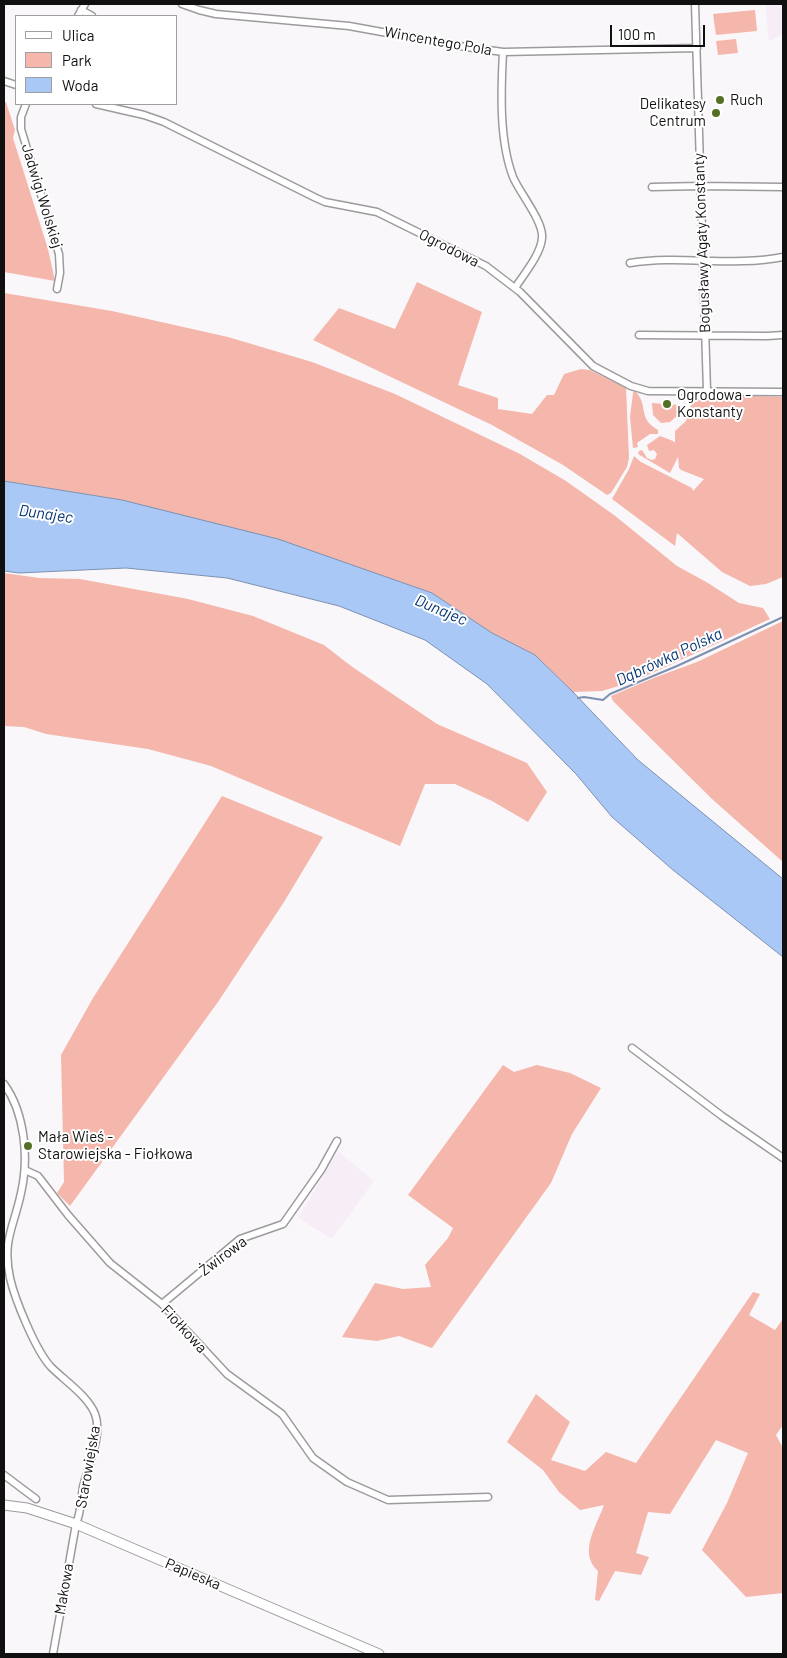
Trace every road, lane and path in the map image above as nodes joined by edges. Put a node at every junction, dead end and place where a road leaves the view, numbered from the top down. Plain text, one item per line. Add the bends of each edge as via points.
1 (85, 4) edge
2 (182, 4) edge
3 (695, 4) edge
4 (79, 13) edge
5 (697, 48) junction
6 (503, 52) junction
7 (26, 105) edge
8 (100, 105) edge
9 (700, 186) junction
10 (783, 186) edge
11 (652, 187) dead end
12 (783, 257) edge
13 (703, 260) junction
14 (630, 263) dead end
15 (515, 288) junction
16 (57, 289) dead end
17 (639, 335) dead end
18 (705, 335) junction
19 (783, 335) edge
20 (706, 391) junction
21 (783, 392) edge
22 (632, 1048) dead end
23 (4, 1084) edge
24 (336, 1141) dead end
25 (783, 1158) edge
26 (25, 1170) junction
27 (162, 1304) junction
28 (4, 1475) edge
29 (488, 1497) dead end
30 (36, 1499) dead end
31 (4, 1505) edge
32 (76, 1524) junction
33 (53, 1654) edge
34 (379, 1654) edge

1 - 4 street
2 - 6 street, Wincentego Pola via 216,14 350,26
3 - 5 street, Bogusławy Agaty Konstanty
5 - 6 street, Wincentego Pola
5 - 9 street, Bogusławy Agaty Konstanty
6 - 15 street via 501,83 506,148 513,177 541,227 542,238 535,258
7 - 16 street, Jadwigi Wolskiej via 21,129 60,254
8 - 15 street, Ogrodowa via 164,122 325,202 389,217 486,266
9 - 10 street
9 - 11 street
9 - 13 street, Bogusławy Agaty Konstanty
12 - 13 street
13 - 14 street
13 - 18 street, Bogusławy Agaty Konstanty
15 - 20 street, Ogrodowa via 593,366 610,376 648,391
17 - 18 street
18 - 19 street
18 - 20 street, Bogusławy Agaty Konstanty
20 - 21 street, Ogrodowa
22 - 25 street
23 - 26 street, Starowiejska via 20,1122
24 - 27 street, Żwirowa via 321,1170 283,1224 240,1239
26 - 27 street, Fiołkowa via 38,1176 110,1263
26 - 32 street, Starowiejska via 8,1238 7,1263 11,1280 43,1358 87,1402 98,1426
27 - 29 street, Fiołkowa via 227,1374 282,1414 313,1458 347,1482 388,1500
28 - 30 street
31 - 32 street, Papieska via 27,1508
32 - 33 street, Makowa
32 - 34 street, Papieska

